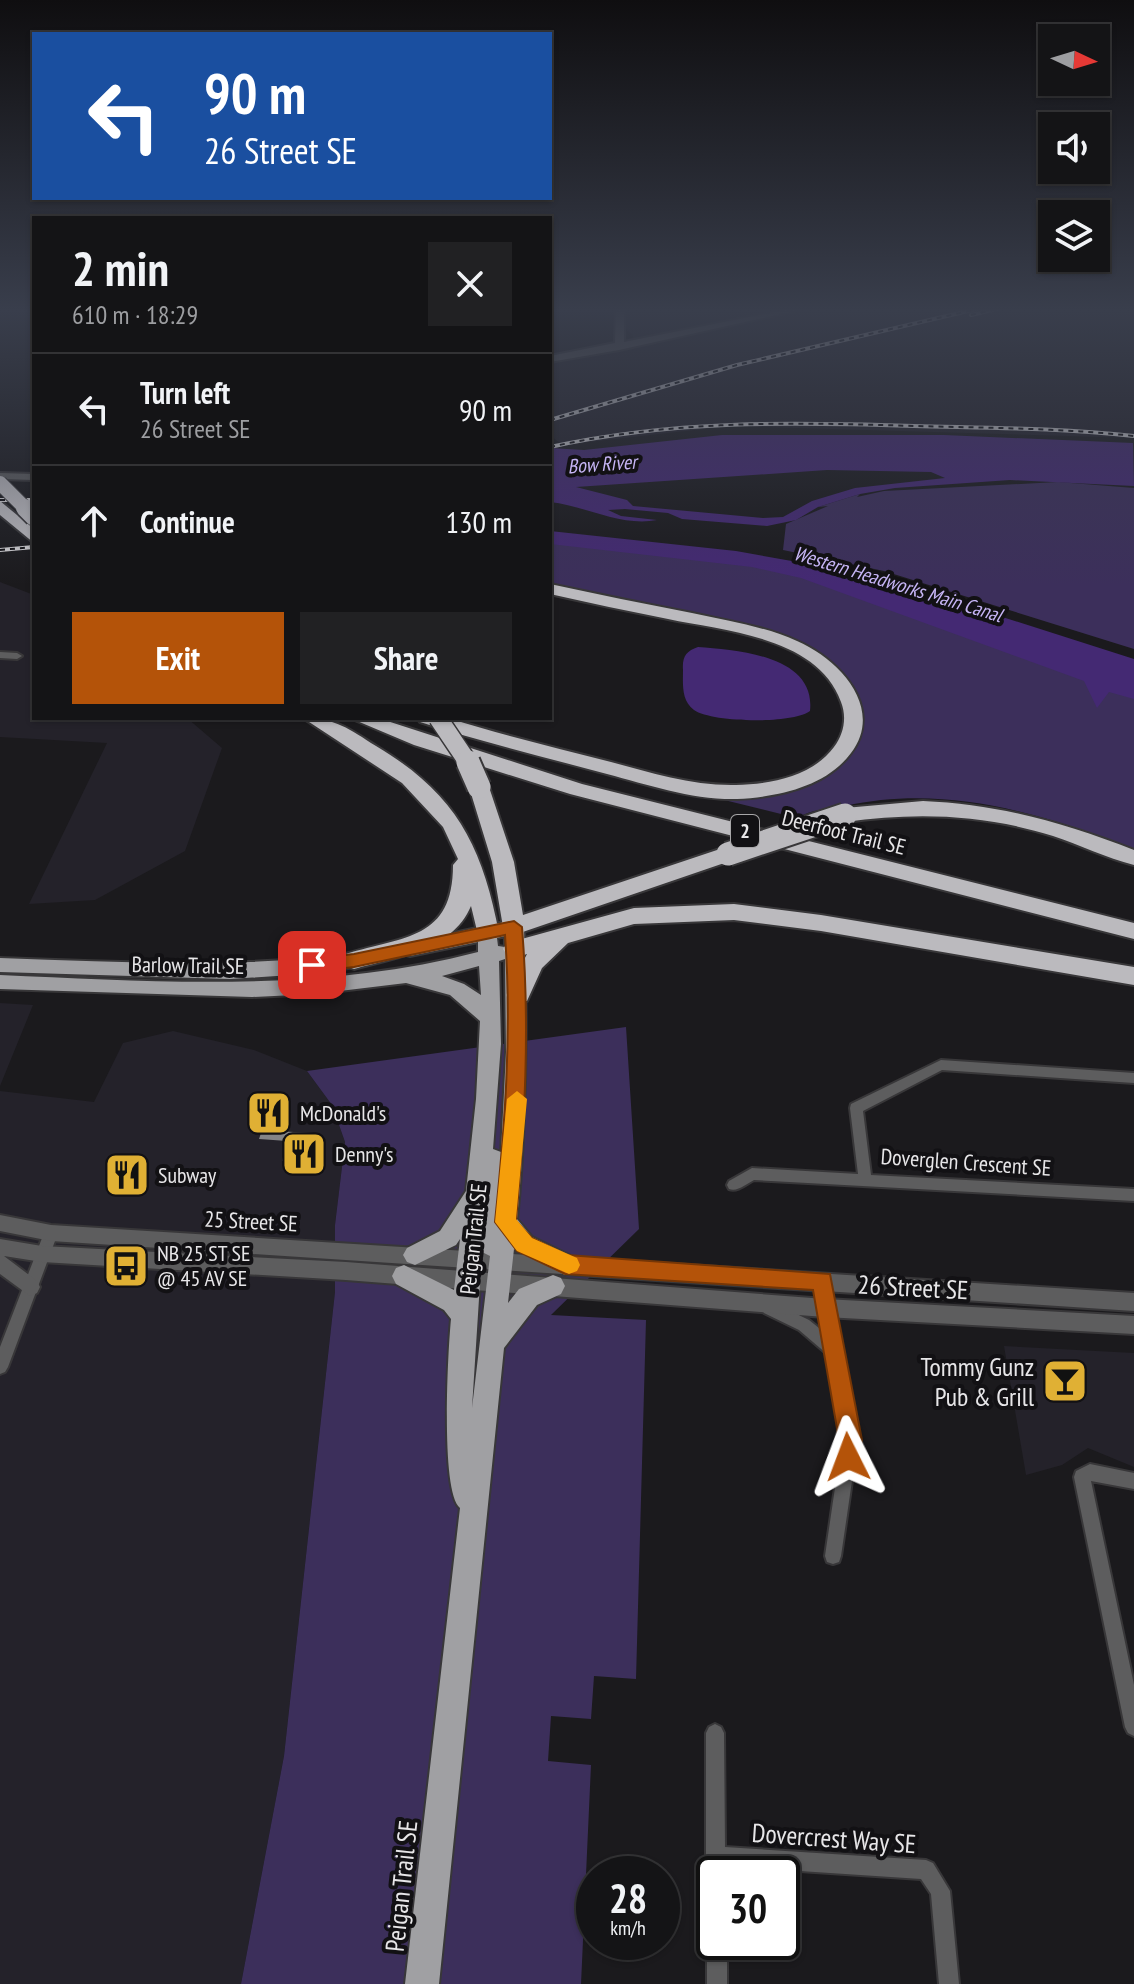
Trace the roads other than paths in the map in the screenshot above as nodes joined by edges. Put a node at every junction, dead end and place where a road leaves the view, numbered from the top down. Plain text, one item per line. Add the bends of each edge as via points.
1 (0, 476) edge
2 (32, 477) edge
3 (0, 483) edge
4 (32, 484) edge
5 (0, 506) edge
6 (32, 515) edge
7 (32, 536) edge
8 (552, 589) edge
9 (0, 655) edge
10 (17, 656) dead end
11 (316, 720) edge
12 (365, 720) edge
13 (406, 720) edge
14 (434, 720) edge
15 (439, 720) edge
16 (451, 825) junction
17 (1134, 858) edge
18 (1134, 914) edge
19 (1134, 931) edge
20 (487, 933) junction
21 (569, 933) junction
22 (514, 938) junction
23 (489, 956) junction
24 (354, 960) junction
25 (0, 965) edge
26 (1134, 976) edge
27 (390, 979) junction
28 (0, 982) edge
29 (518, 995) junction
30 (491, 1019) junction
31 (1134, 1078) edge
32 (488, 1107) junction
33 (865, 1178) junction
34 (479, 1181) junction
35 (734, 1185) dead end
36 (1134, 1195) edge
37 (505, 1222) junction
38 (0, 1223) edge
39 (51, 1233) junction
40 (0, 1247) edge
41 (42, 1254) junction
42 (0, 1263) edge
43 (410, 1266) junction
44 (486, 1269) junction
45 (559, 1275) junction
46 (822, 1281) junction
47 (30, 1287) junction
48 (1134, 1302) edge
49 (758, 1303) junction
50 (825, 1308) junction
51 (464, 1318) junction
52 (1134, 1325) edge
53 (492, 1344) junction
54 (833, 1349) junction
55 (0, 1367) edge
56 (1134, 1481) edge
57 (833, 1556) dead end
58 (470, 1557) junction
59 (1134, 1727) edge
60 (715, 1733) dead end
61 (716, 1856) edge
62 (800, 1867) edge
63 (717, 1960) edge
64 (422, 1984) edge
65 (717, 1984) edge
66 (949, 1984) edge

1 - 2 street
3 - 4 street
3 - 6 highway, bridge
5 - 7 highway
8 - 14 highway via 756,633 802,650 841,680 852,702 853,727 845,748 812,775 786,784 718,792
9 - 10 street
11 - 16 highway via 419,784
12 - 19 highway, Deerfoot Trail SE / 2 via 577,789
13 - 18 highway, Deerfoot Trail SE / 2 via 654,793
15 - 22 highway, bridge via 463,752 479,787 503,862
16 - 20 highway via 470,855
16 - 24 highway via 466,882 457,914 429,939
17 - 22 highway, bridge via 1048,825 995,812 917,806 845,815 728,854
20 - 22 main road, Barlow Trail SE
20 - 23 main road, Peigan Trail SE
20 - 24 main road, Barlow Trail SE
21 - 22 highway
21 - 26 highway via 648,915 734,912
21 - 29 highway via 540,952
22 - 23 main road, Barlow Trail SE
22 - 29 main road, Peigan Trail SE
23 - 27 main road, Barlow Trail SE
23 - 30 main road, Peigan Trail SE
24 - 25 main road, Barlow Trail SE via 213,970
27 - 28 main road, Barlow Trail SE via 247,990
27 - 30 main road via 458,987
29 - 37 main road, Peigan Trail SE via 518,1095
30 - 32 main road, Peigan Trail SE
31 - 33 street, Doverglen Crescent SE via 941,1065 856,1108
32 - 34 main road, Peigan Trail SE
32 - 44 main road via 494,1125
33 - 35 street via 752,1174
33 - 36 street, Doverglen Crescent SE
34 - 43 main road via 458,1228
34 - 44 main road, Peigan Trail SE
37 - 44 main road, Peigan Trail SE
37 - 45 main road
38 - 39 street, 25 Street SE
39 - 41 street
39 - 43 street, 25 Street SE
40 - 41 street, 25 Street SE
41 - 43 street, 25 Street SE
41 - 47 street
42 - 47 street
43 - 44 street, 25 Street SE
43 - 51 main road
44 - 45 street, 26 Street SE
44 - 51 main road, Peigan Trail SE
44 - 53 main road, Peigan Trail SE
45 - 46 street, 26 Street SE
45 - 49 street, 26 Street SE
45 - 53 main road via 528,1297
46 - 48 street, 26 Street SE
46 - 50 street
47 - 55 street
49 - 50 street, 26 Street SE
49 - 54 street via 804,1325
50 - 52 street, 26 Street SE
50 - 54 street
51 - 58 main road, Peigan Trail SE via 459,1428
53 - 58 main road, Peigan Trail SE
54 - 57 street via 850,1440
56 - 59 street via 1090,1472 1082,1477
58 - 64 main road, Peigan Trail SE
60 - 61 street
62 - 66 street, Dovercrest Way SE via 926,1870 940,1891
63 - 65 street

